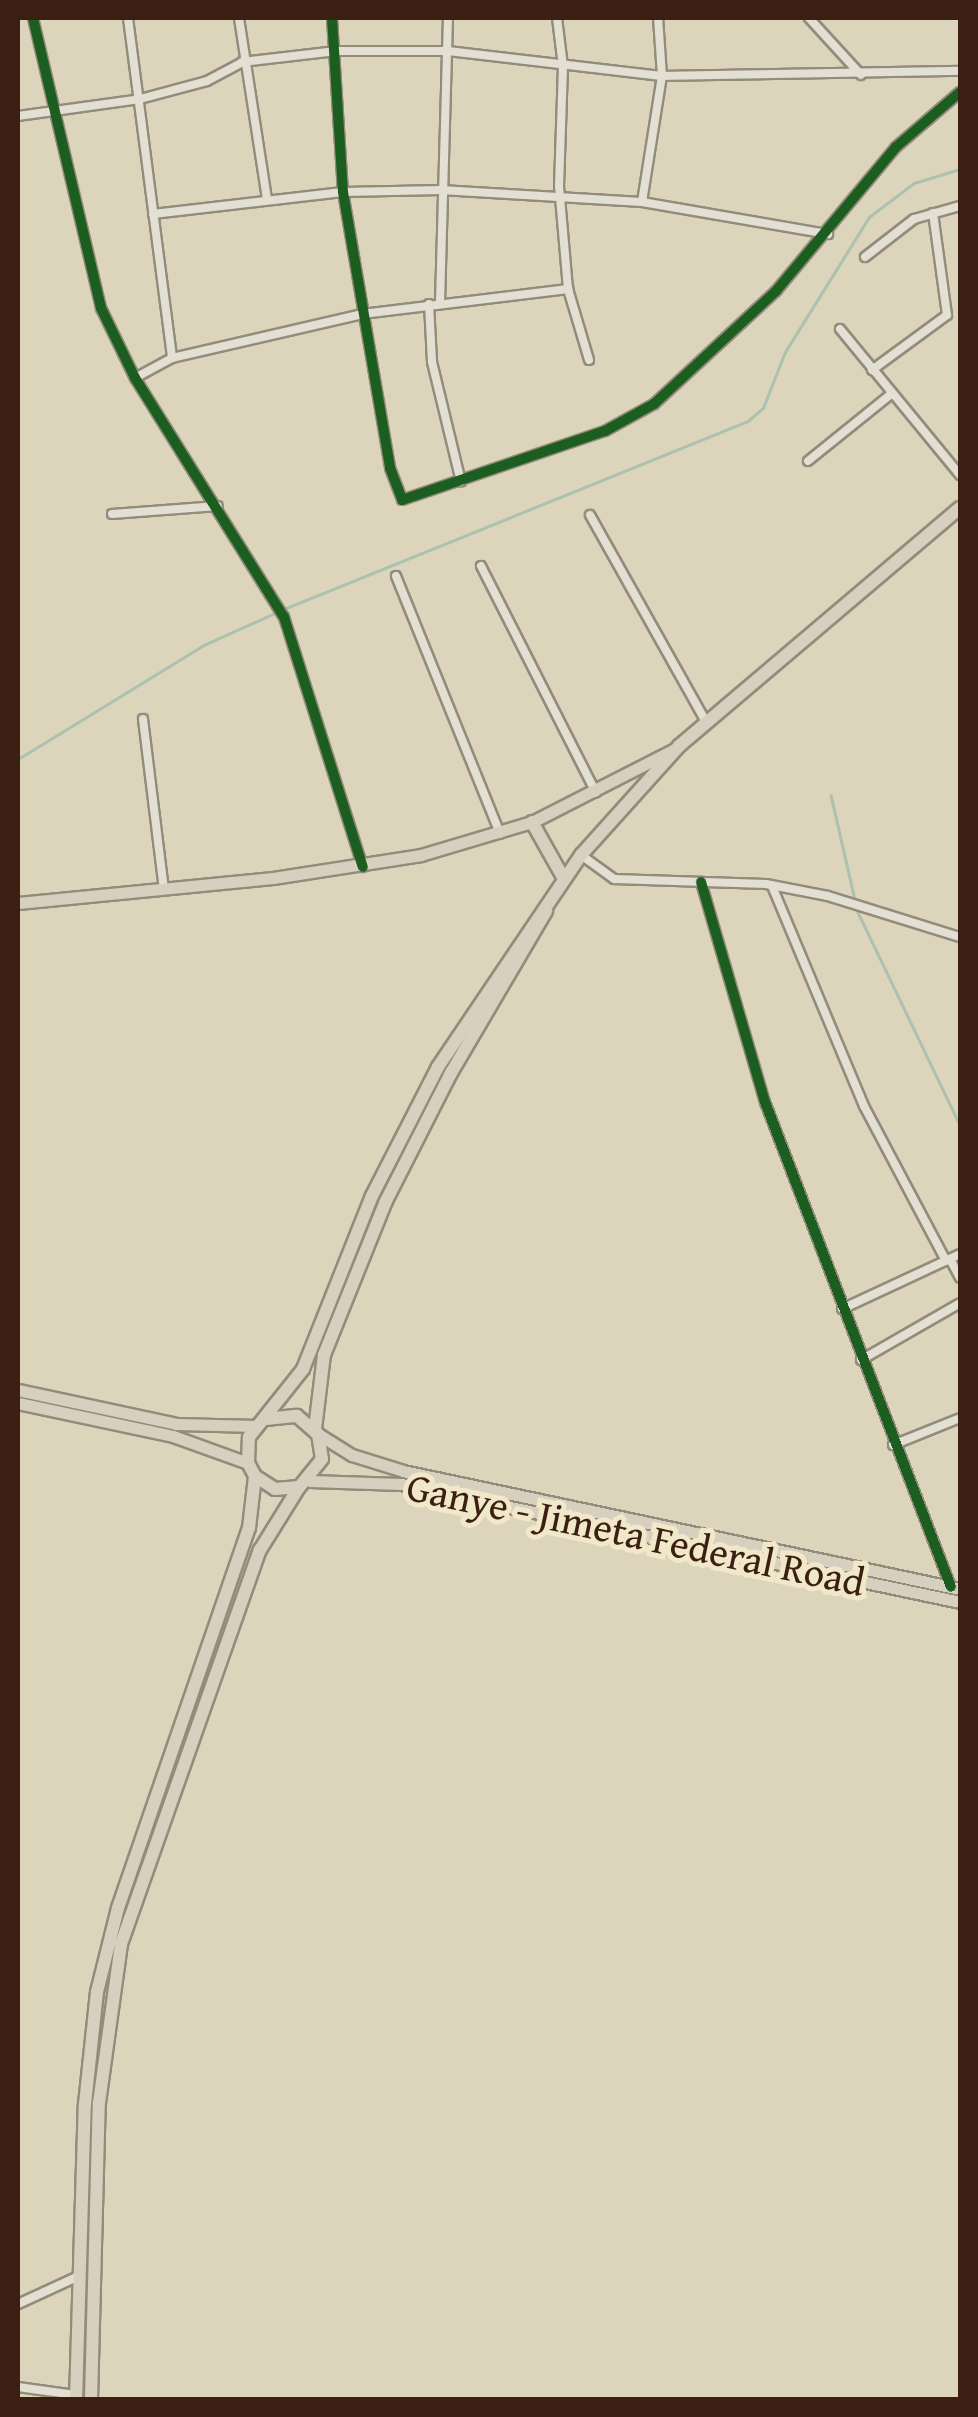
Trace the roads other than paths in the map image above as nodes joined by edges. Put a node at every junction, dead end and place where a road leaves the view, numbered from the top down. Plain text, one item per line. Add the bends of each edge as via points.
1 (33, 18) edge
2 (128, 18) edge
3 (238, 18) edge
4 (332, 18) edge
5 (448, 18) edge
6 (558, 18) edge
7 (658, 18) edge
8 (809, 18) edge
9 (336, 51) junction
10 (448, 51) junction
11 (242, 62) junction
12 (563, 66) junction
13 (960, 71) edge
14 (861, 74) junction
15 (662, 76) junction
16 (960, 92) edge
17 (140, 99) junction
18 (53, 110) junction
19 (18, 116) edge
20 (441, 190) junction
21 (344, 192) junction
22 (267, 198) junction
23 (561, 202) junction
24 (642, 202) junction
25 (960, 206) edge
26 (933, 213) junction
27 (153, 214) junction
28 (828, 234) junction
29 (865, 257) dead end
30 (568, 289) junction
31 (434, 304) junction
32 (362, 314) junction
33 (840, 329) dead end
34 (172, 358) junction
35 (589, 360) dead end
36 (872, 370) junction
37 (135, 378) junction
38 (891, 394) junction
39 (808, 461) dead end
40 (960, 475) edge
41 (461, 482) junction
42 (218, 506) junction
43 (960, 508) edge
44 (112, 514) dead end
45 (590, 515) dead end
46 (481, 566) dead end
47 (396, 576) dead end
48 (143, 719) dead end
49 (706, 722) junction
50 (679, 746) junction
51 (596, 793) junction
52 (532, 822) junction
53 (500, 834) junction
54 (581, 856) junction
55 (364, 866) junction
56 (564, 879) junction
57 (701, 882) junction
58 (772, 886) junction
59 (164, 888) junction
60 (553, 893) junction
61 (18, 902) edge
62 (960, 937) edge
63 (960, 1254) edge
64 (948, 1260) junction
65 (960, 1278) edge
66 (960, 1303) edge
67 (842, 1309) junction
68 (862, 1360) junction
69 (18, 1390) edge
70 (18, 1403) edge
71 (960, 1418) edge
72 (261, 1422) junction
73 (316, 1431) junction
74 (893, 1446) junction
75 (248, 1463) junction
76 (254, 1476) junction
77 (305, 1484) junction
78 (956, 1588) edge
79 (960, 1602) edge
80 (79, 2276) junction
81 (18, 2304) edge
82 (18, 2387) edge
83 (76, 2398) edge
84 (91, 2400) edge

1 - 18 street
2 - 17 street
3 - 11 street
4 - 9 street
5 - 10 street
6 - 12 street
7 - 15 street
8 - 14 street
9 - 10 street
9 - 11 street
9 - 21 street
10 - 12 street
10 - 20 street
11 - 17 street via 208,81
11 - 22 street
12 - 15 street
12 - 23 street
13 - 14 street
14 - 15 street
15 - 24 street
16 - 28 street via 896,147
17 - 18 street
17 - 27 street
18 - 19 street
18 - 37 street via 86,260
20 - 21 street
20 - 23 street
20 - 31 street
21 - 22 street
21 - 32 street
22 - 27 street
23 - 24 street
23 - 30 street
24 - 28 street
25 - 26 street
26 - 29 street via 914,219
26 - 36 street via 947,315
27 - 34 street
28 - 41 street via 699,368 654,404 605,431
30 - 31 street
30 - 35 street
31 - 32 street
31 - 41 street via 432,362
32 - 34 street
32 - 41 street via 395,493 402,500
33 - 36 street
34 - 37 street
36 - 38 street
37 - 42 street
38 - 39 street
38 - 40 street
42 - 44 street
42 - 55 street via 284,617
43 - 49 highway
45 - 49 street
46 - 51 street
47 - 53 street
48 - 59 street
49 - 50 highway
50 - 51 main road
50 - 54 highway
51 - 52 main road
52 - 53 main road
52 - 56 highway
53 - 55 main road
54 - 56 highway
54 - 57 street via 614,879
55 - 59 main road
56 - 60 highway
57 - 58 street
57 - 67 street via 765,1102
58 - 62 street
58 - 64 street via 864,1106
59 - 61 main road
60 - 72 highway via 430,1082 372,1196 303,1369
60 - 73 highway via 539,931 451,1073 386,1200 324,1355
63 - 64 street
64 - 65 street
64 - 67 street
66 - 68 street
67 - 68 street
68 - 74 street
69 - 72 main road via 176,1424
70 - 75 main road via 173,1436
71 - 74 street
72 - 73 highway via 297,1416
72 - 75 highway
73 - 77 highway via 322,1459
73 - 78 main road, Ganye - Jimeta Federal Road via 352,1455 403,1472
74 - 78 street
75 - 76 highway
76 - 77 highway via 275,1489
76 - 80 highway via 249,1528 101,1975 84,2104
77 - 79 main road, Ganye - Jimeta Federal Road via 401,1484
77 - 84 highway via 260,1550 121,1944 99,2103
80 - 81 street
80 - 83 highway
82 - 83 street

